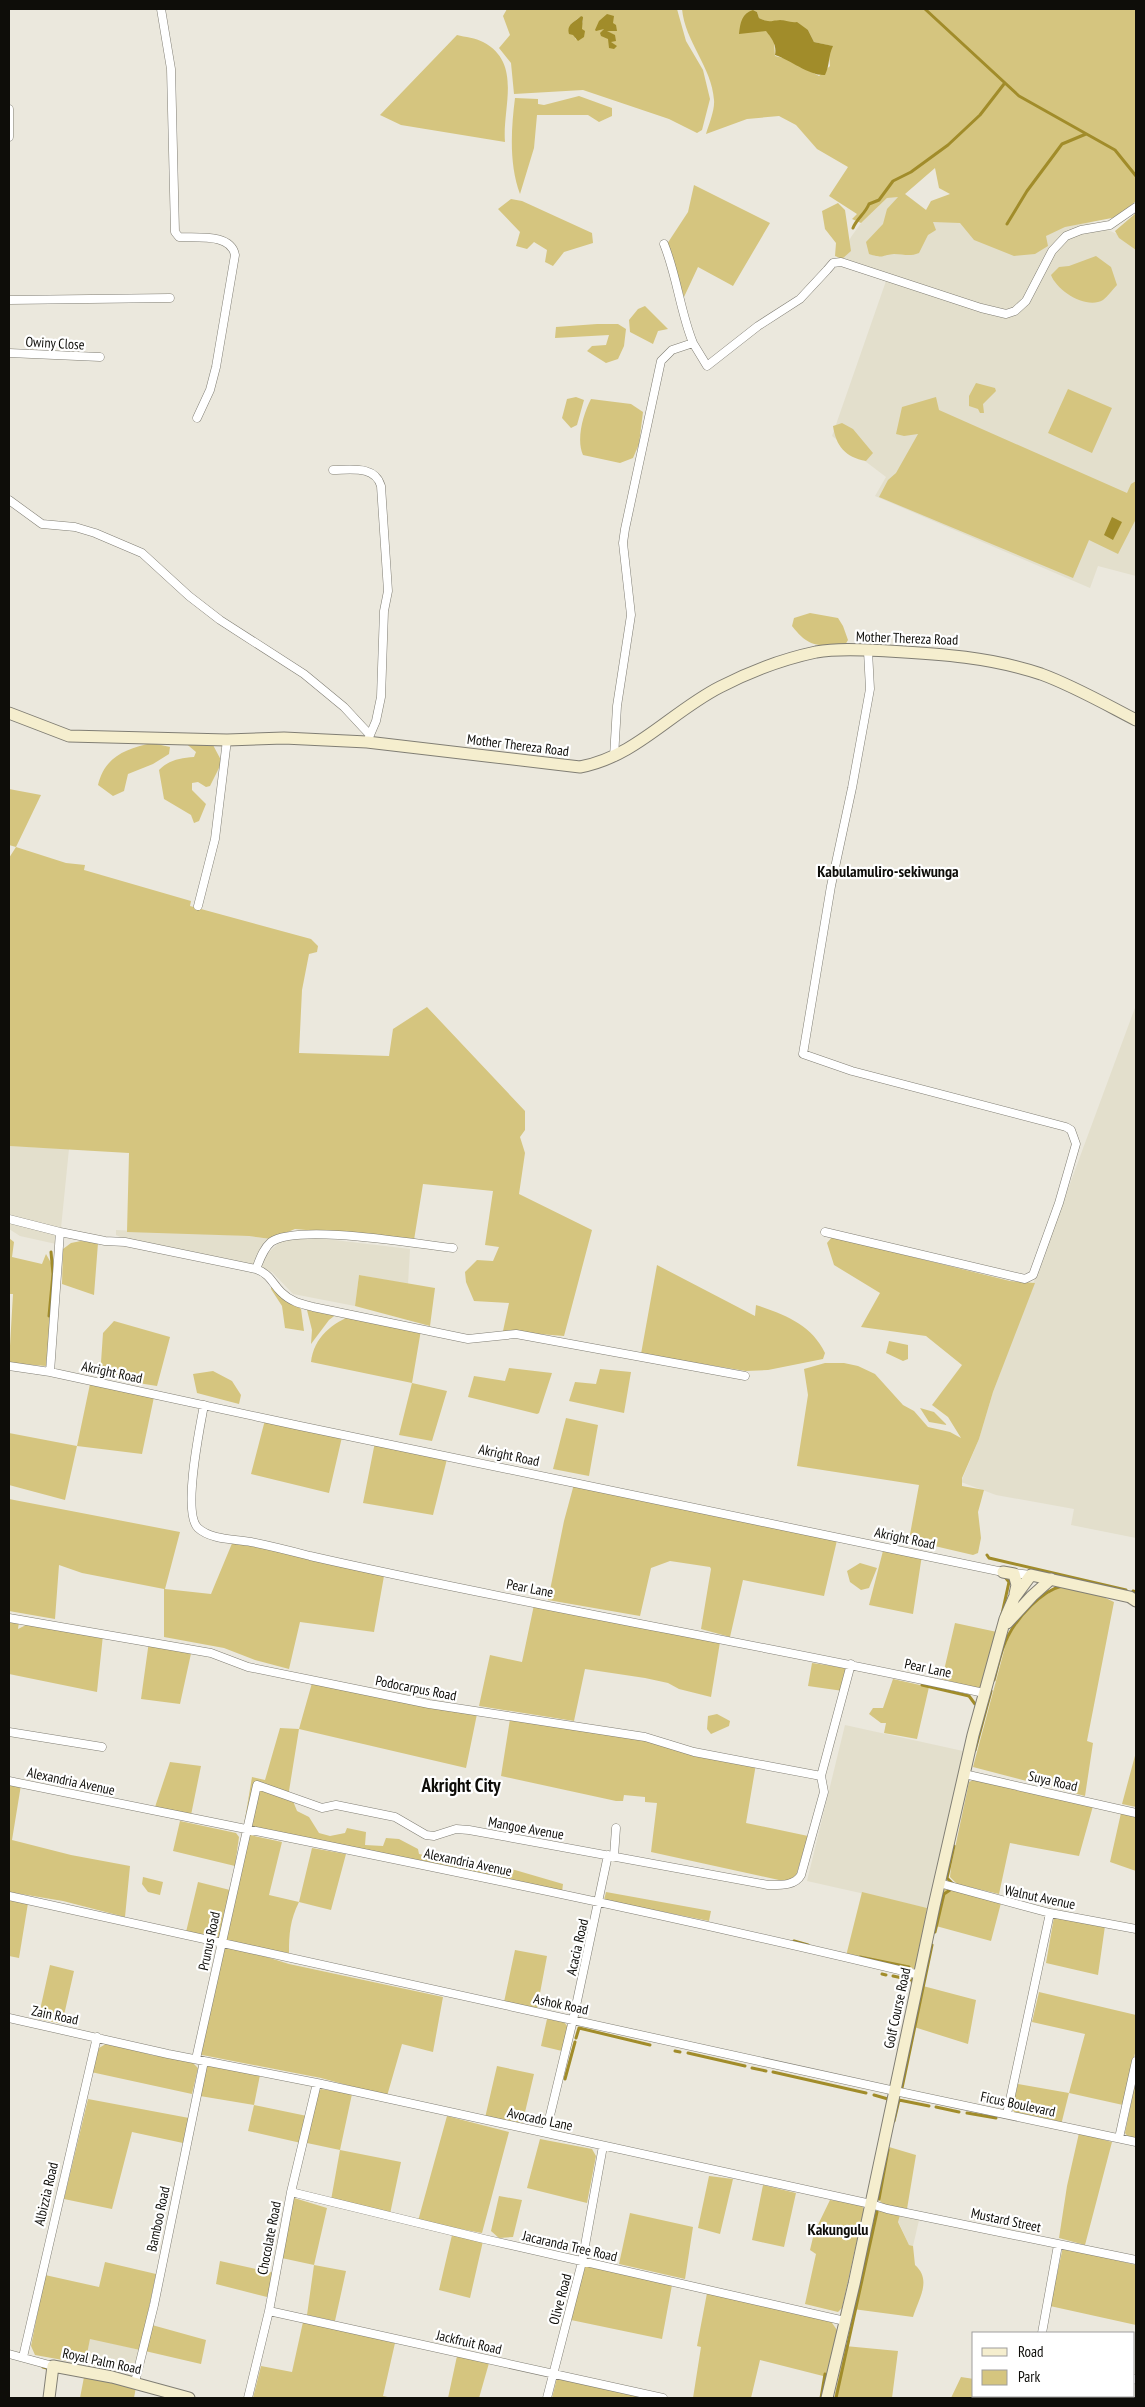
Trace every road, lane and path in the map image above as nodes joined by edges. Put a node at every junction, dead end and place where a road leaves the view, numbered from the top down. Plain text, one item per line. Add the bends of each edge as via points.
1 (161, 9) edge
2 (9, 109) edge
3 (9, 137) edge
4 (1136, 207) edge
5 (664, 244) dead end
6 (170, 298) dead end
7 (9, 300) edge
8 (693, 343) junction
9 (9, 353) edge
10 (100, 358) dead end
11 (197, 418) dead end
12 (333, 470) dead end
13 (9, 500) edge
14 (868, 651) junction
15 (9, 713) edge
16 (1136, 720) edge
17 (369, 738) junction
18 (227, 740) junction
19 (614, 757) junction
20 (198, 906) dead end
21 (9, 1220) edge
22 (60, 1232) junction
23 (825, 1232) dead end
24 (453, 1248) dead end
25 (256, 1268) junction
26 (9, 1366) edge
27 (50, 1372) junction
28 (746, 1376) dead end
29 (204, 1404) junction
30 (1003, 1572) junction
31 (1031, 1575) junction
32 (1051, 1579) junction
33 (1014, 1598) junction
34 (1136, 1600) edge
35 (9, 1618) edge
36 (1004, 1626) junction
37 (851, 1664) junction
38 (984, 1693) junction
39 (9, 1732) edge
40 (102, 1747) dead end
41 (964, 1774) junction
42 (821, 1776) junction
43 (9, 1781) edge
44 (257, 1784) joint
45 (1136, 1813) edge
46 (616, 1828) dead end
47 (246, 1829) junction
48 (611, 1855) junction
49 (940, 1884) junction
50 (9, 1896) edge
51 (600, 1902) junction
52 (1050, 1913) junction
53 (1136, 1929) edge
54 (221, 1944) junction
55 (920, 1975) junction
56 (9, 2018) edge
57 (574, 2020) junction
58 (97, 2037) junction
59 (200, 2060) junction
60 (1136, 2061) edge
61 (317, 2083) junction
62 (895, 2092) junction
63 (1007, 2114) junction
64 (546, 2132) junction
65 (1119, 2138) junction
66 (1136, 2142) edge
67 (603, 2146) junction
68 (291, 2192) junction
69 (871, 2204) junction
70 (1058, 2245) junction
71 (1136, 2260) edge
72 (582, 2262) junction
73 (269, 2311) junction
74 (845, 2321) junction
75 (1042, 2332) edge
76 (9, 2354) edge
77 (23, 2357) junction
78 (53, 2366) junction
79 (553, 2374) junction
80 (135, 2382) junction
81 (48, 2398) edge
82 (189, 2398) edge
83 (248, 2398) edge
84 (548, 2398) edge
85 (663, 2398) edge
86 (827, 2398) edge

1 - 11 street via 171,69 175,232 179,237 224,240 234,248 235,255 216,366 210,390
2 - 3 street
4 - 8 street via 1110,225 1066,236 1052,251 1026,301 1006,314 841,262 827,270 800,299 758,326 707,366
5 - 8 street
6 - 7 street
8 - 19 street via 672,350 661,361 625,529 623,543 630,616 617,706
9 - 10 street, Owiny Close
12 - 17 street via 370,472 379,480 380,486 388,591 384,611 380,708
13 - 17 street via 42,524 95,532 142,553 204,608 304,674 344,706
14 - 16 street, Mother Thereza Road via 963,656 1011,665 1043,675
14 - 19 street, Mother Thereza Road via 817,652 747,675 694,701 643,740
14 - 23 street via 870,689 831,886 803,1054 852,1071 1066,1127 1071,1130 1076,1144 1033,1275 1025,1279
15 - 18 street, Mother Thereza Road via 69,736
17 - 18 street, Mother Thereza Road
17 - 19 street, Mother Thereza Road via 565,767
18 - 20 street via 214,839
21 - 22 street
22 - 25 street
22 - 27 street
24 - 25 street via 297,1234 272,1242 262,1253
25 - 28 street via 267,1274 282,1293 298,1304 468,1339 516,1334
26 - 27 street, Akright Road
27 - 29 street, Akright Road
29 - 30 street, Akright Road
29 - 37 street, Pear Lane via 193,1472 191,1516 198,1528 211,1535 369,1570
30 - 31 street, Akright Road
30 - 33 street via 1014,1574 1017,1585
31 - 32 street
31 - 33 street, Golf Course Road
32 - 34 street
32 - 36 street, Golf Course Road
33 - 36 street, Golf Course Road
35 - 42 street, Podocarpus Road via 211,1653 248,1667 429,1704 645,1737 694,1752
36 - 38 street, Golf Course Road
37 - 38 street, Pear Lane
37 - 42 street
38 - 41 street, Golf Course Road
39 - 40 street
41 - 45 street, Suya Road
41 - 49 street, Golf Course Road
42 - 48 street, Mangoe Avenue via 824,1792 799,1879 789,1883 768,1885
43 - 47 street, Alexandria Avenue
44 - 47 street, Prunus Road
44 - 48 street, Mangoe Avenue via 322,1808 334,1804 395,1817 426,1835 460,1829
46 - 48 street, Acacia Road
47 - 51 street, Alexandria Avenue
47 - 54 street, Prunus Road
48 - 51 street, Acacia Road
49 - 52 street, Walnut Avenue
49 - 55 street, Golf Course Road
50 - 54 street, Ashok Road
51 - 55 street, Alexandria Avenue
51 - 57 street, Acacia Road
52 - 53 street, Walnut Avenue
52 - 63 street
54 - 57 street, Ashok Road
54 - 59 street, Prunus Road
55 - 62 street, Golf Course Road
56 - 58 street, Zain Road
57 - 62 street, Ashok Road
57 - 64 street, Acacia Road
58 - 59 street, Zain Road
58 - 77 street, Albizzia Road
59 - 61 street, Avocado Lane
59 - 80 street, Bamboo Road via 154,2305
60 - 65 street
61 - 64 street, Avocado Lane
61 - 68 street, Chocolate Road
62 - 63 street, Ficus Boulevard
62 - 69 street, Golf Course Road
63 - 65 street, Ficus Boulevard
64 - 67 street, Avocado Lane
65 - 66 street, Ficus Boulevard
67 - 69 street, Avocado Lane
67 - 72 street, Olive Road
68 - 72 street, Jacaranda Tree Road
68 - 73 street, Chocolate Road
69 - 70 street, Mustard Street
69 - 74 street, Golf Course Road
70 - 71 street, Mustard Street
70 - 75 street
72 - 74 street, Jacaranda Tree Road
72 - 79 street, Olive Road
73 - 79 street, Jackfruit Road
73 - 83 street, Chocolate Road
74 - 86 street, Golf Course Road
76 - 77 street, Royal Palm Road
77 - 78 street, Royal Palm Road
78 - 80 street, Royal Palm Road
78 - 81 street
79 - 84 street, Olive Road
79 - 85 street, Jackfruit Road
80 - 82 street, Royal Palm Road

